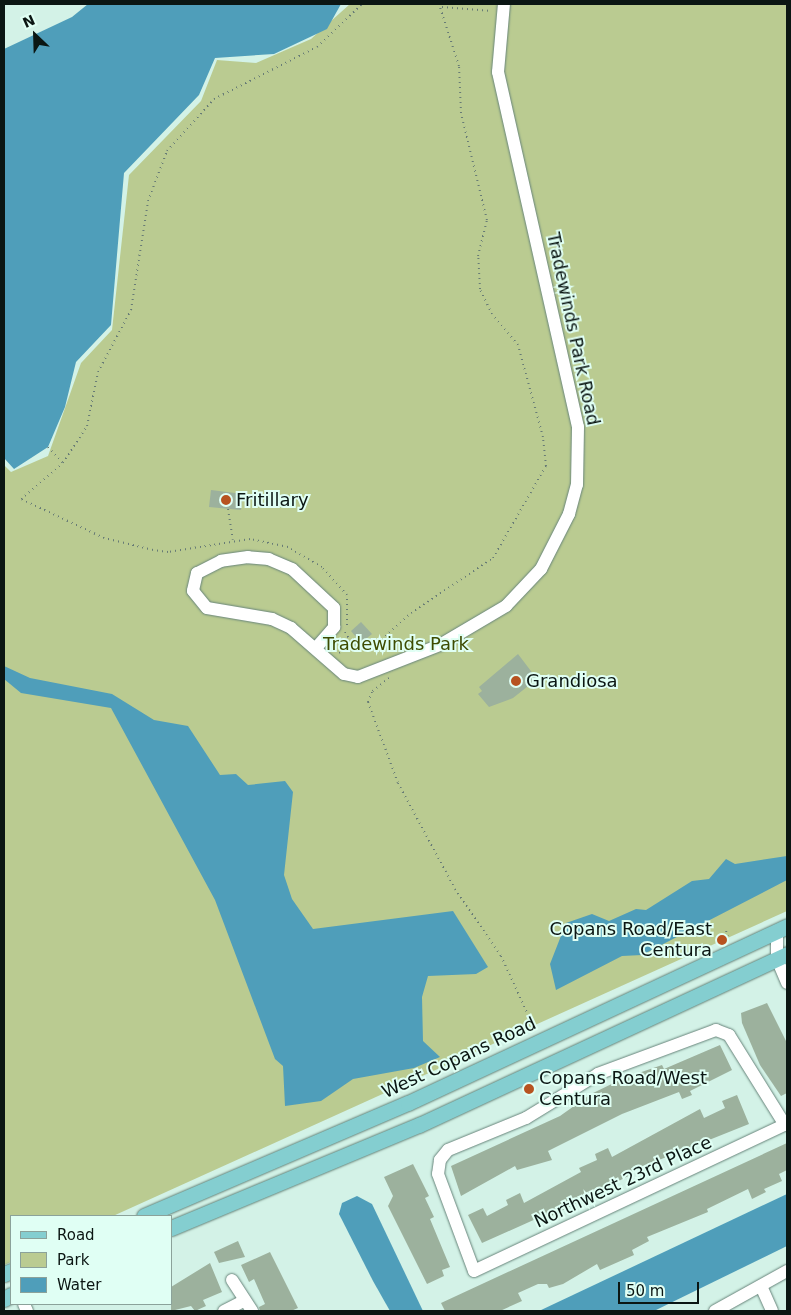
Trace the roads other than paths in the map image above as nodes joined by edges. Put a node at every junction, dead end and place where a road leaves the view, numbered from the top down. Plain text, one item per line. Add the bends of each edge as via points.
1 (503, 8) edge
2 (316, 648) junction
3 (782, 928) edge
4 (787, 944) edge
5 (782, 956) edge
6 (787, 983) edge
7 (496, 1062) junction
8 (506, 1085) junction
9 (786, 1124) edge
10 (146, 1215) edge
11 (172, 1228) edge
12 (787, 1271) edge
13 (232, 1280) dead end
14 (761, 1286) junction
15 (248, 1306) edge
16 (224, 1311) edge
17 (715, 1311) edge
18 (772, 1311) edge

1 - 2 street, Tradewinds Park Road via 497,45 499,80 578,428 577,485 569,514 558,542 523,591 476,626 372,674 344,674
2 - 2 street, Tradewinds Park Road via 334,626 334,608 292,569 269,559 248,557 221,560 197,573 193,591 207,608 272,619
3 - 4 street
3 - 5 street
3 - 7 main road, West Copans Road
5 - 6 street
5 - 8 main road
7 - 8 main road
7 - 10 main road, West Copans Road
8 - 11 main road
9 - 9 street, Northwest 23rd Place via 474,1271 438,1174 440,1160 448,1150 526,1118 598,1074 716,1030 729,1035
12 - 14 street
13 - 15 street
14 - 17 street
14 - 18 street
15 - 16 street

